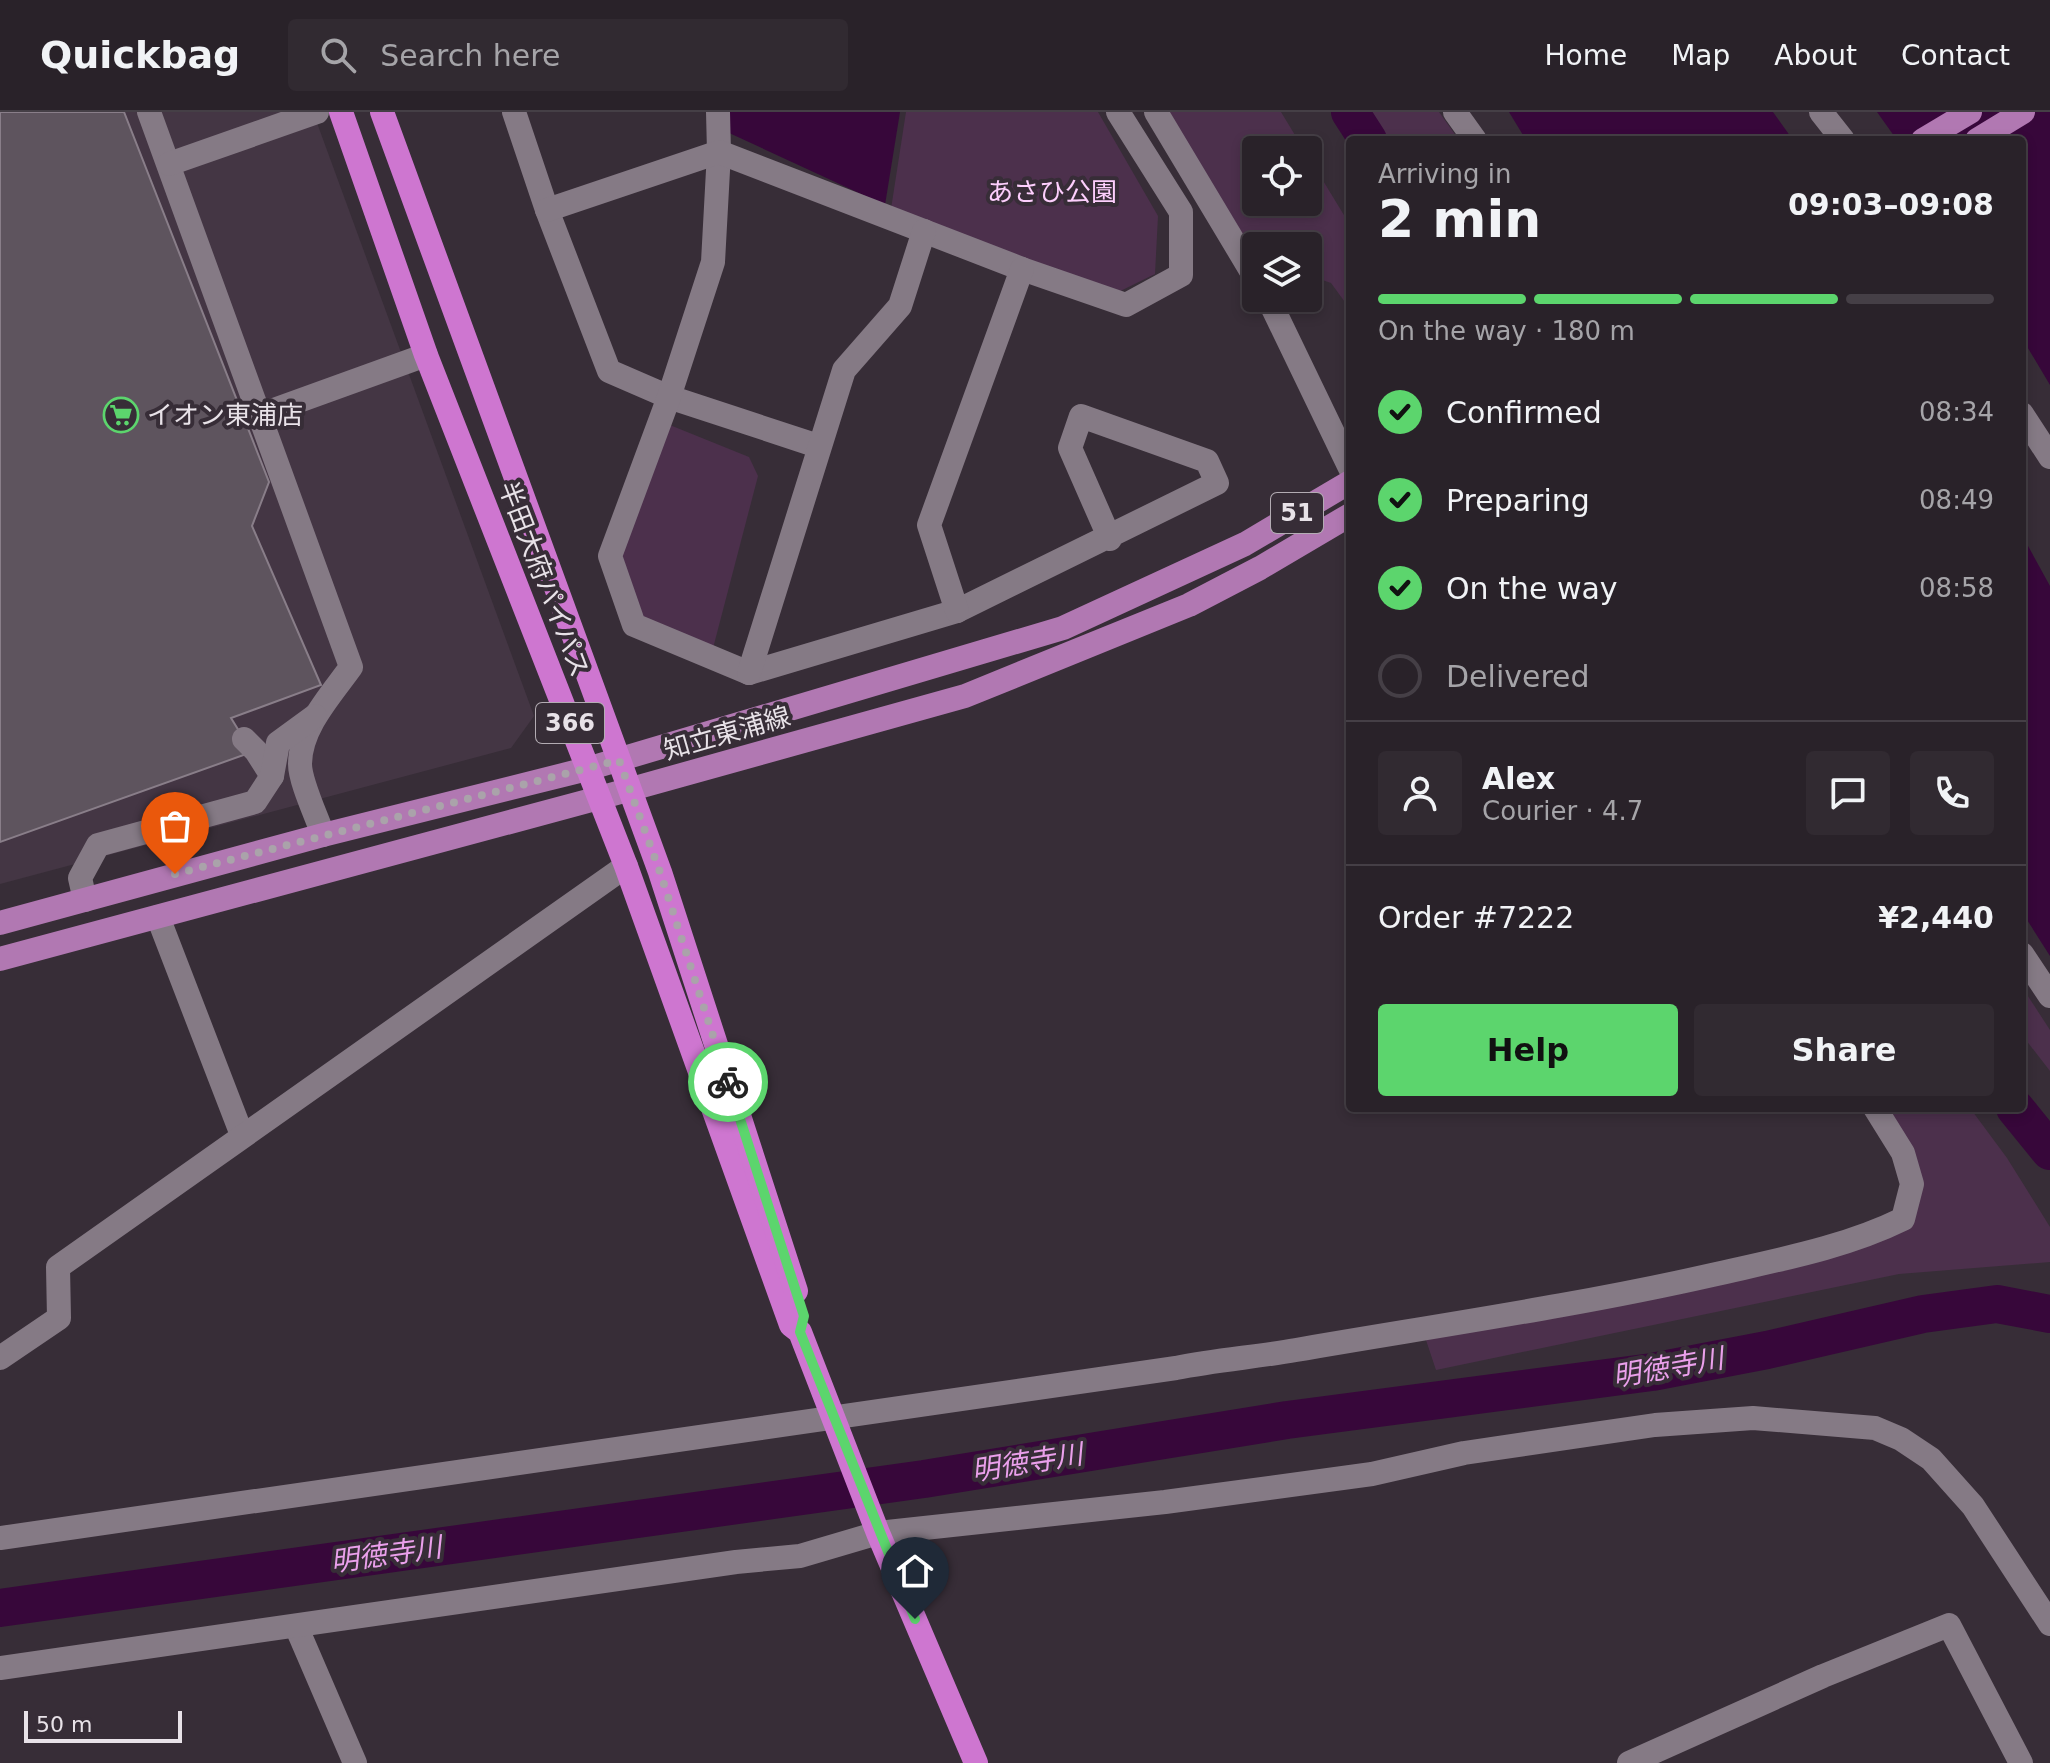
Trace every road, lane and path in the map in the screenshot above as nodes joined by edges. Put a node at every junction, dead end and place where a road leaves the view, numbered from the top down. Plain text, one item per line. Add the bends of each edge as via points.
1 (149, 112) edge
2 (317, 112) edge
3 (341, 112) edge
4 (382, 112) edge
5 (514, 112) edge
6 (718, 112) edge
7 (1118, 112) edge
8 (1156, 112) edge
9 (1455, 112) edge
10 (1821, 112) edge
11 (1970, 112) edge
12 (2023, 112) edge
13 (1472, 136) edge
14 (1840, 136) edge
15 (1930, 136) edge
16 (1984, 136) edge
17 (719, 152) junction
18 (169, 164) junction
19 (547, 210) junction
20 (924, 231) junction
21 (1242, 256) edge
22 (1022, 269) junction
23 (1275, 312) edge
24 (426, 355) junction
25 (669, 397) junction
26 (260, 415) junction
27 (2026, 420) edge
28 (818, 446) junction
29 (2050, 457) edge
30 (1346, 460) edge
31 (1346, 484) edge
32 (1346, 517) edge
33 (1110, 539) junction
34 (957, 611) junction
35 (749, 673) junction
36 (318, 713) junction
37 (244, 739) dead end
38 (619, 760) junction
39 (587, 769) junction
40 (272, 776) junction
41 (630, 790) junction
42 (599, 798) junction
43 (323, 835) junction
44 (626, 866) junction
45 (85, 900) junction
46 (158, 917) junction
47 (0, 923) edge
48 (0, 959) edge
49 (2026, 960) edge
50 (2050, 996) edge
51 (1877, 1112) edge
52 (242, 1135) junction
53 (800, 1332) junction
54 (0, 1358) edge
55 (833, 1417) junction
56 (874, 1523) junction
57 (0, 1538) edge
58 (2050, 1624) edge
59 (296, 1626) junction
60 (0, 1668) edge
61 (355, 1763) edge
62 (976, 1763) edge
63 (1629, 1763) edge
64 (2021, 1763) edge

1 - 18 street
2 - 18 street
3 - 24 highway, 半田大府パイパス / 366
4 - 38 highway, 半田大府パイパス / 366
5 - 19 street
6 - 17 street
7 - 22 street via 1181,212 1181,275 1126,305
8 - 21 street
9 - 13 street
10 - 14 street
11 - 15 main road
12 - 16 main road
17 - 19 street
17 - 20 street
17 - 25 street via 713,262
18 - 26 street
19 - 25 street via 609,371
20 - 22 street
20 - 28 street via 900,306 844,370
22 - 34 street via 929,525
23 - 30 street
24 - 26 street
24 - 39 highway, 半田大府パイパス / 366
25 - 28 street
25 - 35 street via 610,556 634,625
26 - 36 street via 351,667
27 - 29 street
28 - 35 street
31 - 38 main road, 知立東浦線 / 51 via 1245,544 1063,628
32 - 41 main road, 知立東浦線 / 51 via 1189,605 965,696
33 - 33 street via 1070,448 1081,416 1207,461 1217,483
33 - 34 street
34 - 35 street
36 - 40 street via 278,743
36 - 43 street via 300,766
37 - 40 street
38 - 39 main road, 知立東浦線 / 51
38 - 41 highway, 半田大府パイパス / 366
39 - 42 highway, 半田大府パイパス / 366
39 - 43 main road, 知立東浦線 / 51
40 - 45 street via 255,802 98,845 80,878
41 - 42 main road, 知立東浦線 / 51
41 - 53 highway, 半田大府パイパス / 366 via 804,1316
42 - 44 highway, 半田大府パイパス / 366
42 - 46 main road, 知立東浦線 / 51
43 - 45 main road, 知立東浦線 / 51
44 - 52 street
44 - 53 highway, 半田大府パイパス / 366 via 791,1325
45 - 47 main road, 知立東浦線 / 51
46 - 48 main road, 知立東浦線 / 51
46 - 52 street
49 - 50 street
51 - 55 street via 1903,1153 1912,1184 1903,1219 1876,1233 1662,1286 1499,1317
52 - 54 street via 58,1267 59,1318
53 - 55 highway, 半田大府パイパス / 366
55 - 56 highway, 半田大府パイパス / 366
55 - 57 street
56 - 58 street via 1165,1502 1358,1476 1464,1453 1655,1425 1753,1418 1858,1425 1901,1439 1931,1459 1973,1506
56 - 59 street via 800,1556
56 - 62 highway, 半田大府パイパス / 366
59 - 60 street
59 - 61 street
63 - 64 street via 1949,1625

